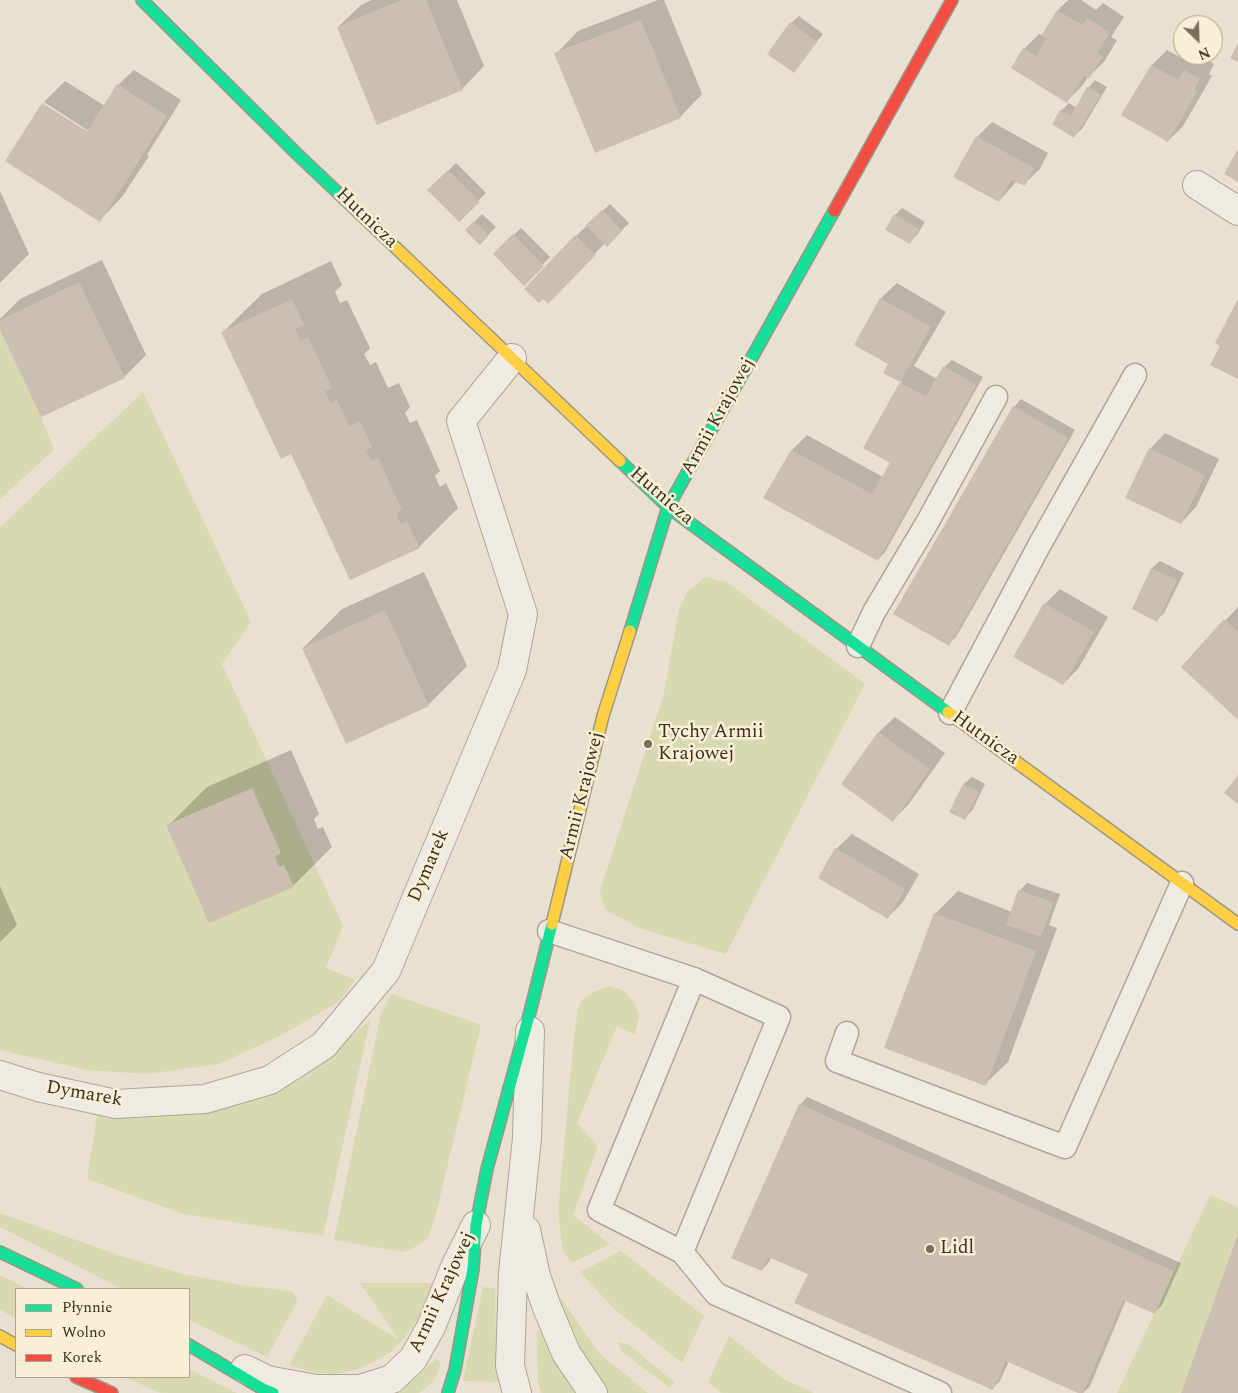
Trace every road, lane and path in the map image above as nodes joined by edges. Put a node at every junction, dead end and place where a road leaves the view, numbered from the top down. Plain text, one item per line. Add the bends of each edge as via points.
1 (142, 0) edge
2 (952, 0) edge
3 (1197, 185) dead end
4 (1238, 211) edge
5 (512, 358) junction
6 (1135, 375) dead end
7 (996, 397) dead end
8 (668, 507) junction
9 (858, 646) junction
10 (950, 713) junction
11 (1182, 883) junction
12 (1238, 924) edge
13 (549, 931) junction
14 (694, 979) junction
15 (530, 1012) junction
16 (846, 1033) dead end
17 (0, 1076) edge
18 (521, 1206) junction
19 (476, 1225) junction
20 (0, 1252) edge
21 (682, 1252) junction
22 (75, 1288) edge
23 (0, 1336) edge
24 (15, 1344) edge
25 (190, 1344) edge
26 (190, 1345) edge
27 (78, 1378) edge
28 (112, 1393) edge
29 (273, 1393) edge
30 (448, 1393) edge
31 (517, 1393) edge
32 (593, 1393) edge
33 (940, 1393) edge

1 - 5 street, Hutnicza via 296,153
2 - 8 street, Armii Krajowej
3 - 4 street
5 - 8 street, Hutnicza
5 - 17 street, Dymarek via 462,421 522,614 512,670 386,971 324,1045 270,1080 205,1099 116,1104
6 - 10 lane
7 - 9 lane
8 - 9 street, Hutnicza
8 - 13 street, Armii Krajowej via 603,716
9 - 10 street, Hutnicza
10 - 11 street, Hutnicza
11 - 12 street, Hutnicza
11 - 16 lane via 1065,1147 837,1061
13 - 14 lane
13 - 15 street, Armii Krajowej
14 - 21 lane via 600,1210
14 - 21 lane via 779,1017
15 - 18 street, Armii Krajowej via 527,1138
15 - 19 street, Armii Krajowej via 487,1169
18 - 31 street, Armii Krajowej via 513,1273 510,1366
18 - 32 street via 536,1276 546,1305 566,1353
19 - 25 street, Armii Krajowej via 431,1327 413,1359 392,1379 360,1389 316,1388 267,1380
19 - 30 street, Armii Krajowej via 473,1269
20 - 22 street
21 - 33 lane via 716,1294
23 - 24 street
26 - 29 street
27 - 28 street

